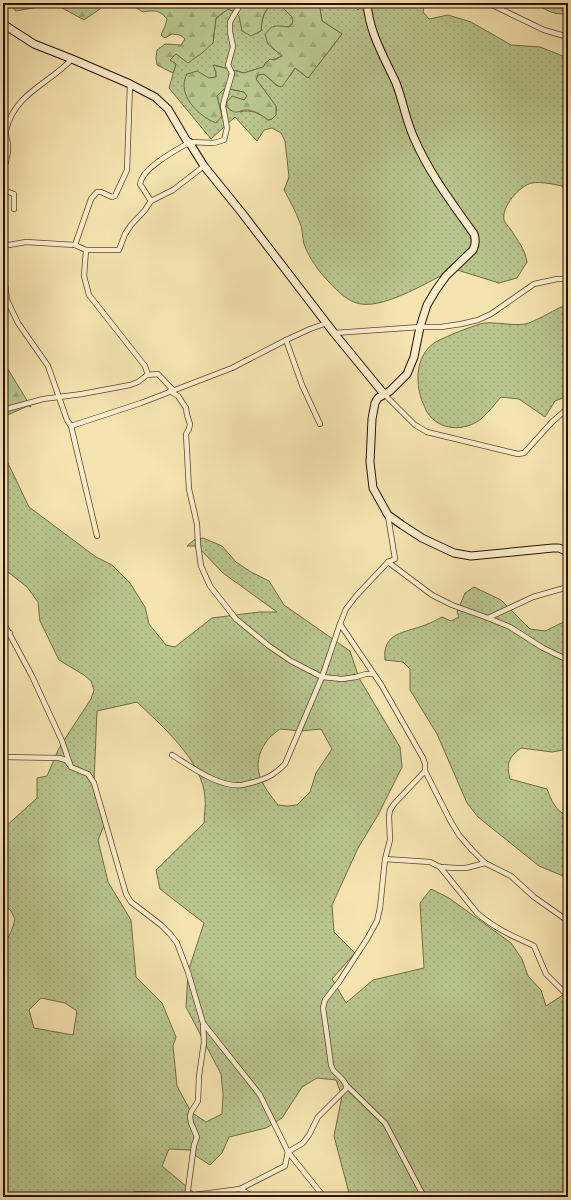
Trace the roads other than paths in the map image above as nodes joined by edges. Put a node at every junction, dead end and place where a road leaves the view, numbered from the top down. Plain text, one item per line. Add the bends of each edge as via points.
1 (240, 3) edge
2 (367, 3) edge
3 (488, 3) edge
4 (3, 24) edge
5 (561, 36) junction
6 (568, 37) edge
7 (568, 42) edge
8 (72, 59) junction
9 (130, 84) junction
10 (188, 142) junction
11 (204, 166) junction
12 (3, 173) edge
13 (3, 190) edge
14 (151, 202) junction
15 (14, 209) dead end
16 (75, 245) junction
17 (3, 246) edge
18 (86, 250) junction
19 (3, 268) edge
20 (568, 279) edge
21 (327, 323) junction
22 (420, 327) junction
23 (334, 333) junction
24 (286, 340) junction
25 (148, 375) junction
26 (172, 390) junction
27 (384, 394) junction
28 (60, 396) junction
29 (568, 408) edge
30 (3, 410) edge
31 (320, 424) dead end
32 (71, 426) junction
33 (388, 514) junction
34 (97, 536) dead end
35 (568, 552) edge
36 (388, 562) junction
37 (568, 587) edge
38 (488, 618) junction
39 (3, 622) edge
40 (340, 624) junction
41 (10, 633) junction
42 (3, 637) edge
43 (568, 660) edge
44 (373, 674) junction
45 (322, 677) junction
46 (172, 755) dead end
47 (3, 757) edge
48 (71, 767) junction
49 (425, 772) junction
50 (385, 859) junction
51 (485, 863) junction
52 (440, 867) junction
53 (567, 918) edge
54 (568, 996) edge
55 (203, 1024) junction
56 (346, 1085) junction
57 (288, 1152) junction
58 (240, 1189) junction
59 (187, 1196) edge
60 (124, 1197) edge
61 (254, 1197) edge
62 (324, 1197) edge
63 (422, 1197) edge

1 - 10 street via 230,22 233,47 228,65 232,77 223,106 226,136 224,140 214,143
2 - 22 street via 370,25 397,85 413,137 434,178 476,240 473,250 446,276 436,290 427,305
3 - 5 street via 518,19
4 - 8 street via 34,44
5 - 6 street
5 - 7 street
8 - 9 street
8 - 12 street via 16,107 6,132 8,145
9 - 10 street via 163,103
9 - 16 street via 125,177 115,196 97,192 91,199
10 - 11 street
10 - 14 street via 150,169 142,178 140,184
11 - 14 street via 173,190
11 - 21 street
13 - 15 street via 14,194
14 - 18 street via 125,234 119,250
16 - 17 street via 26,242
16 - 18 street
18 - 25 street via 84,276 89,295 145,366
19 - 28 street via 7,300 18,323 48,366
20 - 22 street via 534,284 478,320 442,327
21 - 23 street
21 - 24 street
22 - 23 street
22 - 27 street via 411,368 404,379
23 - 27 street
24 - 26 street via 232,368
24 - 31 street
25 - 26 street via 158,374
25 - 28 street via 138,382 124,386
26 - 32 street
26 - 45 street via 183,403 190,424 186,434 189,489 197,524 202,566 210,586 249,631 291,660
27 - 29 street via 415,425 427,432 518,454 524,453
27 - 33 street via 375,403 370,462 373,488
28 - 30 street
28 - 32 street
32 - 34 street
33 - 35 street via 422,538 445,550 462,555 552,548
33 - 36 street via 395,559
36 - 38 street via 432,595
36 - 40 street via 353,600
37 - 38 street via 533,597
38 - 43 street via 510,627
39 - 41 street
40 - 44 street
40 - 45 street
41 - 42 street
41 - 48 street via 62,741
44 - 45 street via 342,679
44 - 49 street via 423,758
45 - 46 street via 289,756 275,774 241,785 230,784 206,776
47 - 48 street via 59,758 66,760
48 - 55 street via 88,774 94,783 126,894 131,902 170,934 177,943
49 - 50 street via 390,810 390,840
49 - 51 street via 459,835
50 - 52 street via 430,862
50 - 56 street via 377,921 368,939 325,1000 323,1008 331,1065
51 - 52 street via 466,868
51 - 53 street via 510,876 534,897
52 - 54 street via 476,913 501,931 534,946 546,974
55 - 57 street via 260,1095
55 - 59 street via 204,1042 198,1101 190,1117 197,1136
56 - 57 street via 342,1094 318,1116 303,1143
56 - 63 street via 385,1123
57 - 58 street via 285,1166
57 - 62 street
58 - 59 street
58 - 61 street
59 - 60 street via 138,1194

